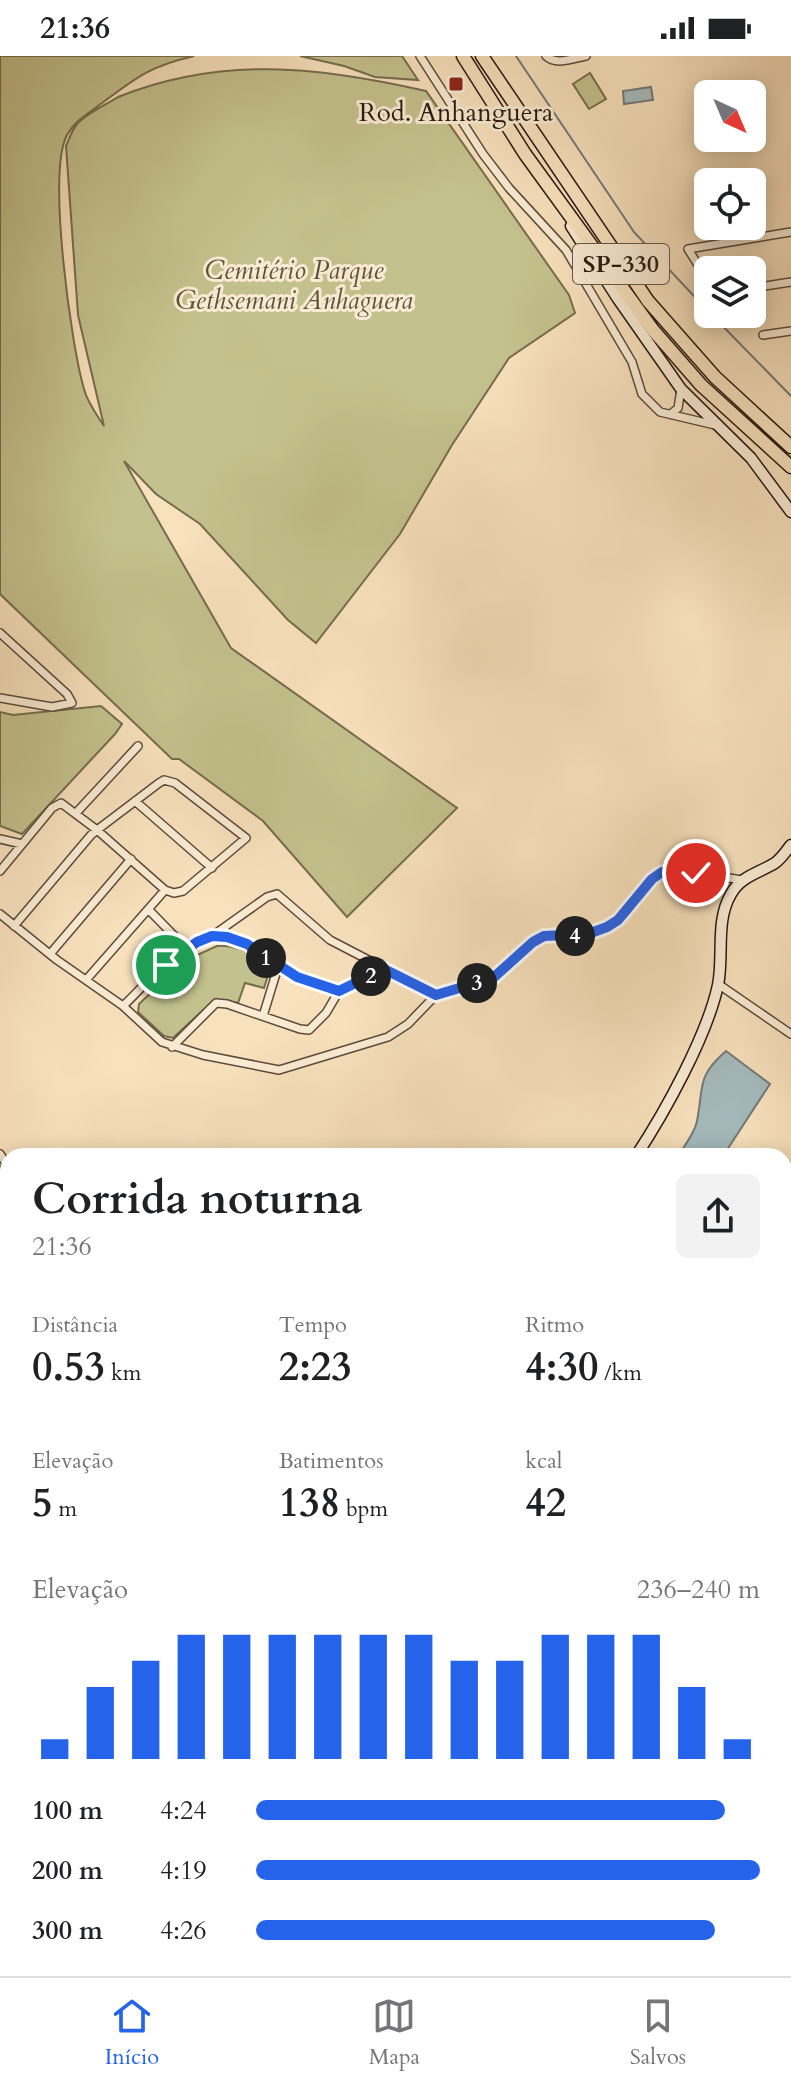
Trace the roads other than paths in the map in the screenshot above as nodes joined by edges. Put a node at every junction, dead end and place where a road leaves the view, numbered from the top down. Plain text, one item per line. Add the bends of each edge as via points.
1 (420, 56) edge
2 (463, 56) edge
3 (482, 56) edge
4 (546, 56) edge
5 (586, 56) edge
6 (550, 191) junction
7 (791, 232) edge
8 (694, 259) edge
9 (791, 282) edge
10 (766, 286) edge
11 (791, 331) edge
12 (763, 335) dead end
13 (681, 389) junction
14 (671, 414) junction
15 (715, 425) junction
16 (791, 447) edge
17 (791, 467) edge
18 (791, 512) edge
19 (0, 633) edge
20 (0, 698) edge
21 (138, 746) dead end
22 (135, 801) junction
23 (76, 813) junction
24 (97, 830) junction
25 (0, 839) edge
26 (22, 844) junction
27 (791, 845) edge
28 (131, 859) junction
29 (212, 868) junction
30 (0, 871) edge
31 (742, 880) junction
32 (165, 890) junction
33 (149, 910) junction
34 (0, 914) edge
35 (14, 926) junction
36 (212, 936) junction
37 (186, 948) junction
38 (50, 954) junction
39 (278, 967) junction
40 (384, 969) junction
41 (86, 980) junction
42 (718, 984) junction
43 (339, 991) junction
44 (436, 995) junction
45 (123, 1006) junction
46 (263, 1016) junction
47 (791, 1034) edge
48 (172, 1047) junction
49 (641, 1148) edge

1 - 14 street via 489,162 566,250 624,347 642,394 660,412
2 - 6 highway, SP-330
3 - 16 highway, SP-330 via 648,301 715,377
4 - 5 street via 557,62
6 - 13 main road
6 - 17 highway, SP-330 via 662,341 701,385
7 - 8 street via 688,249
9 - 10 street
11 - 12 street
13 - 14 street via 678,408
13 - 15 main road
14 - 15 street
15 - 18 main road via 751,458
19 - 20 street via 72,703 52,707
21 - 23 street
22 - 24 street
22 - 29 street
22 - 29 street via 168,779 245,837
23 - 24 street
23 - 26 street via 61,803 55,805
24 - 28 street
24 - 35 street
25 - 26 street
26 - 30 street
27 - 31 main road via 781,858
28 - 32 street
28 - 38 street
29 - 32 street via 180,892
31 - 42 main road via 725,909
31 - 44 street via 662,872 607,927 588,934 544,936 493,978
32 - 33 street
33 - 37 street
33 - 41 street
34 - 35 street
35 - 38 street
36 - 37 street
36 - 39 street via 247,944
36 - 40 street via 277,894 322,935
37 - 45 street
38 - 41 street
39 - 43 street
39 - 46 street
40 - 43 street
40 - 44 street
41 - 45 street
42 - 47 street
42 - 49 main road via 697,1041
43 - 46 street via 309,1030
44 - 48 street via 388,1037 279,1070
45 - 48 street
46 - 48 street via 216,1003

